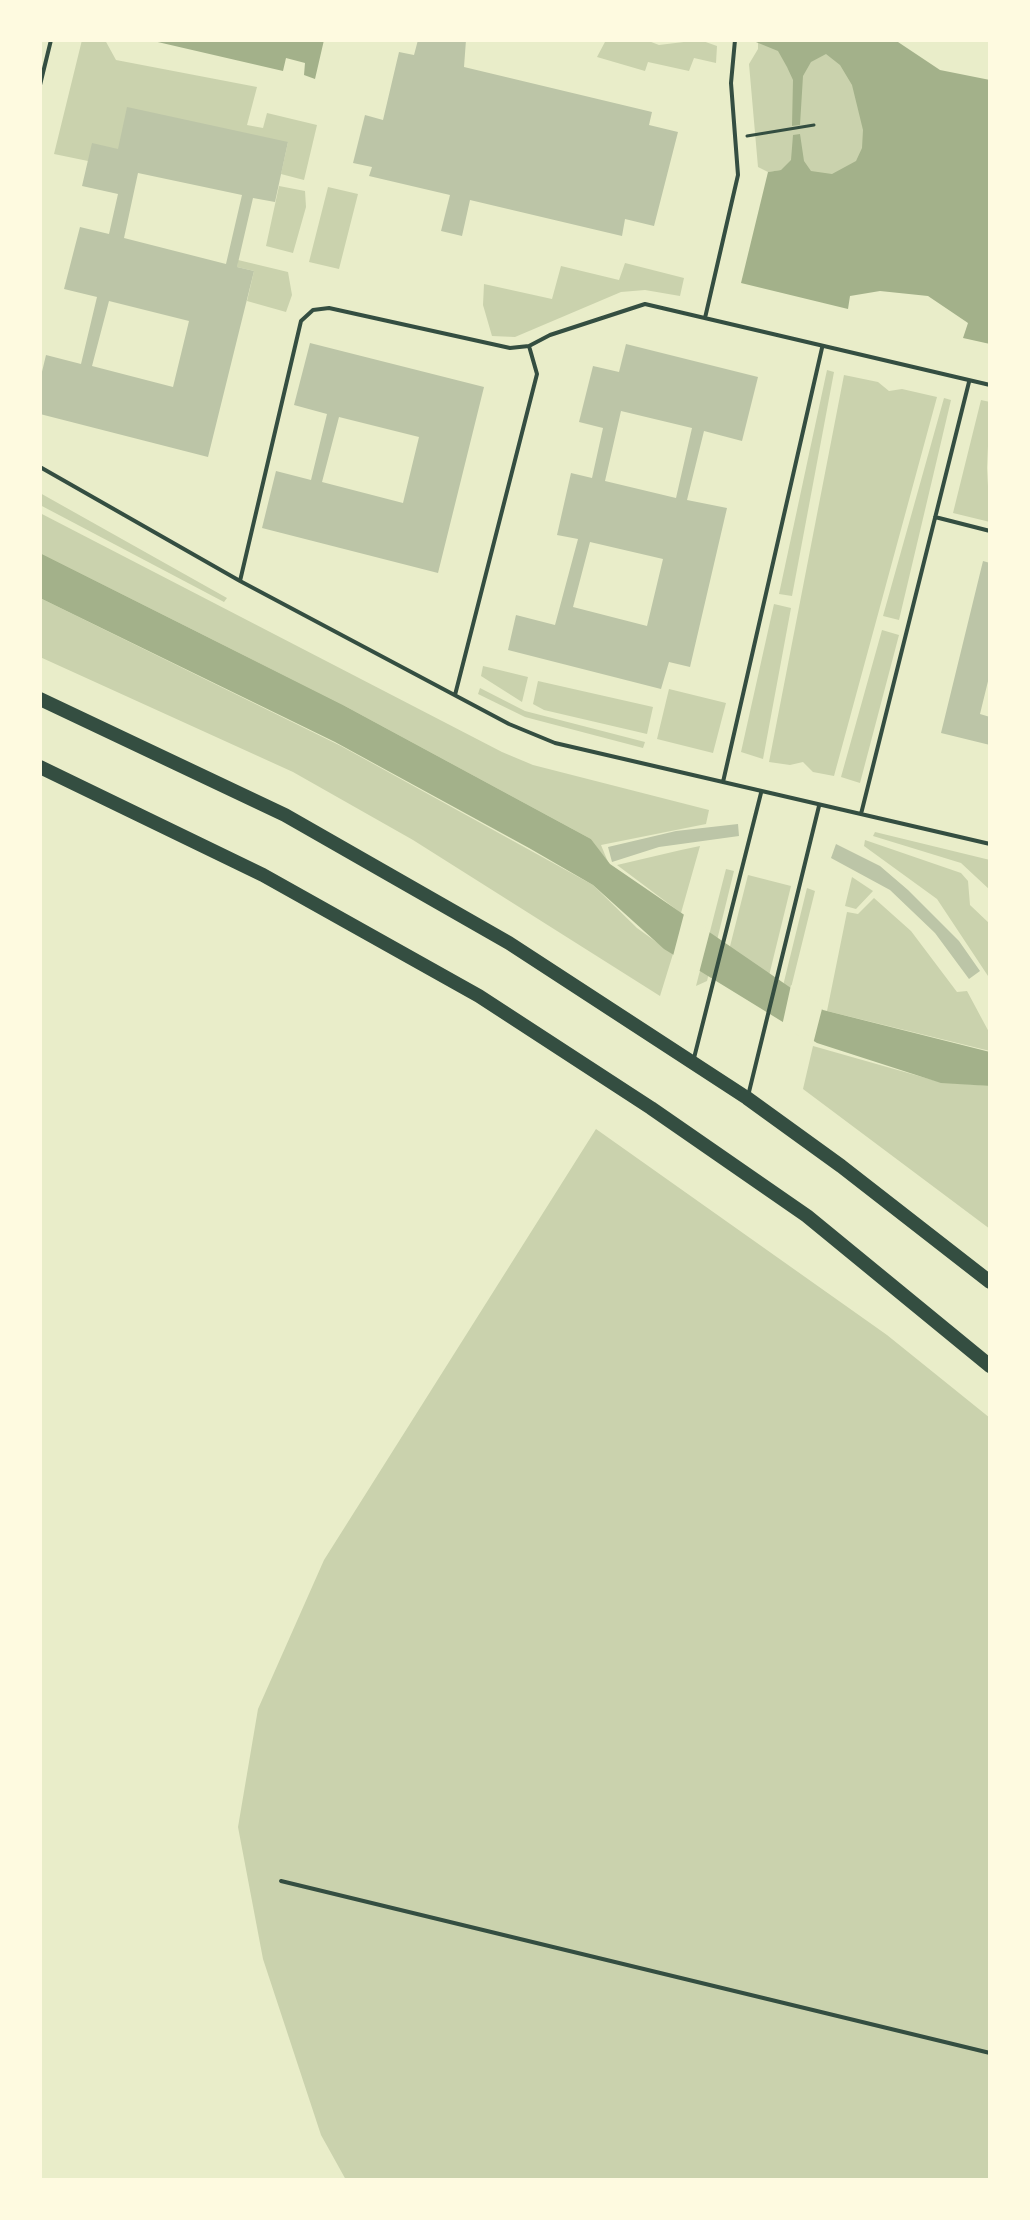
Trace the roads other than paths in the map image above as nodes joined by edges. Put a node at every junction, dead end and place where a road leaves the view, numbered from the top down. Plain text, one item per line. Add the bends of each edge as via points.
1 (51, 40) edge
2 (735, 40) edge
3 (40, 85) edge
4 (705, 318) junction
5 (529, 346) junction
6 (822, 348) junction
7 (970, 381) junction
8 (990, 385) edge
9 (40, 467) edge
10 (935, 517) junction
11 (990, 531) edge
12 (240, 581) junction
13 (455, 695) junction
14 (40, 699) edge
15 (40, 767) edge
16 (723, 783) junction
17 (761, 793) junction
18 (819, 806) junction
19 (861, 814) junction
20 (990, 844) edge
21 (694, 1062) junction
22 (747, 1098) junction
23 (990, 1282) edge
24 (990, 1366) edge
25 (281, 1881) dead end
26 (990, 2053) edge

1 - 3 lane
2 - 4 lane via 731,83 738,175
4 - 5 lane via 645,304
4 - 6 lane
5 - 12 lane via 510,348 329,308 313,310 301,321
5 - 13 lane via 537,374
6 - 7 lane
6 - 16 lane
7 - 8 lane
7 - 10 lane
9 - 12 lane
10 - 11 lane
10 - 19 lane
12 - 13 lane
13 - 16 lane via 555,743
14 - 21 main road via 285,815 509,943
15 - 24 main road via 263,875 479,996 807,1216
16 - 17 lane
17 - 18 lane
17 - 21 lane
18 - 19 lane
18 - 22 lane
19 - 20 lane
21 - 22 main road
22 - 23 main road
25 - 26 lane

